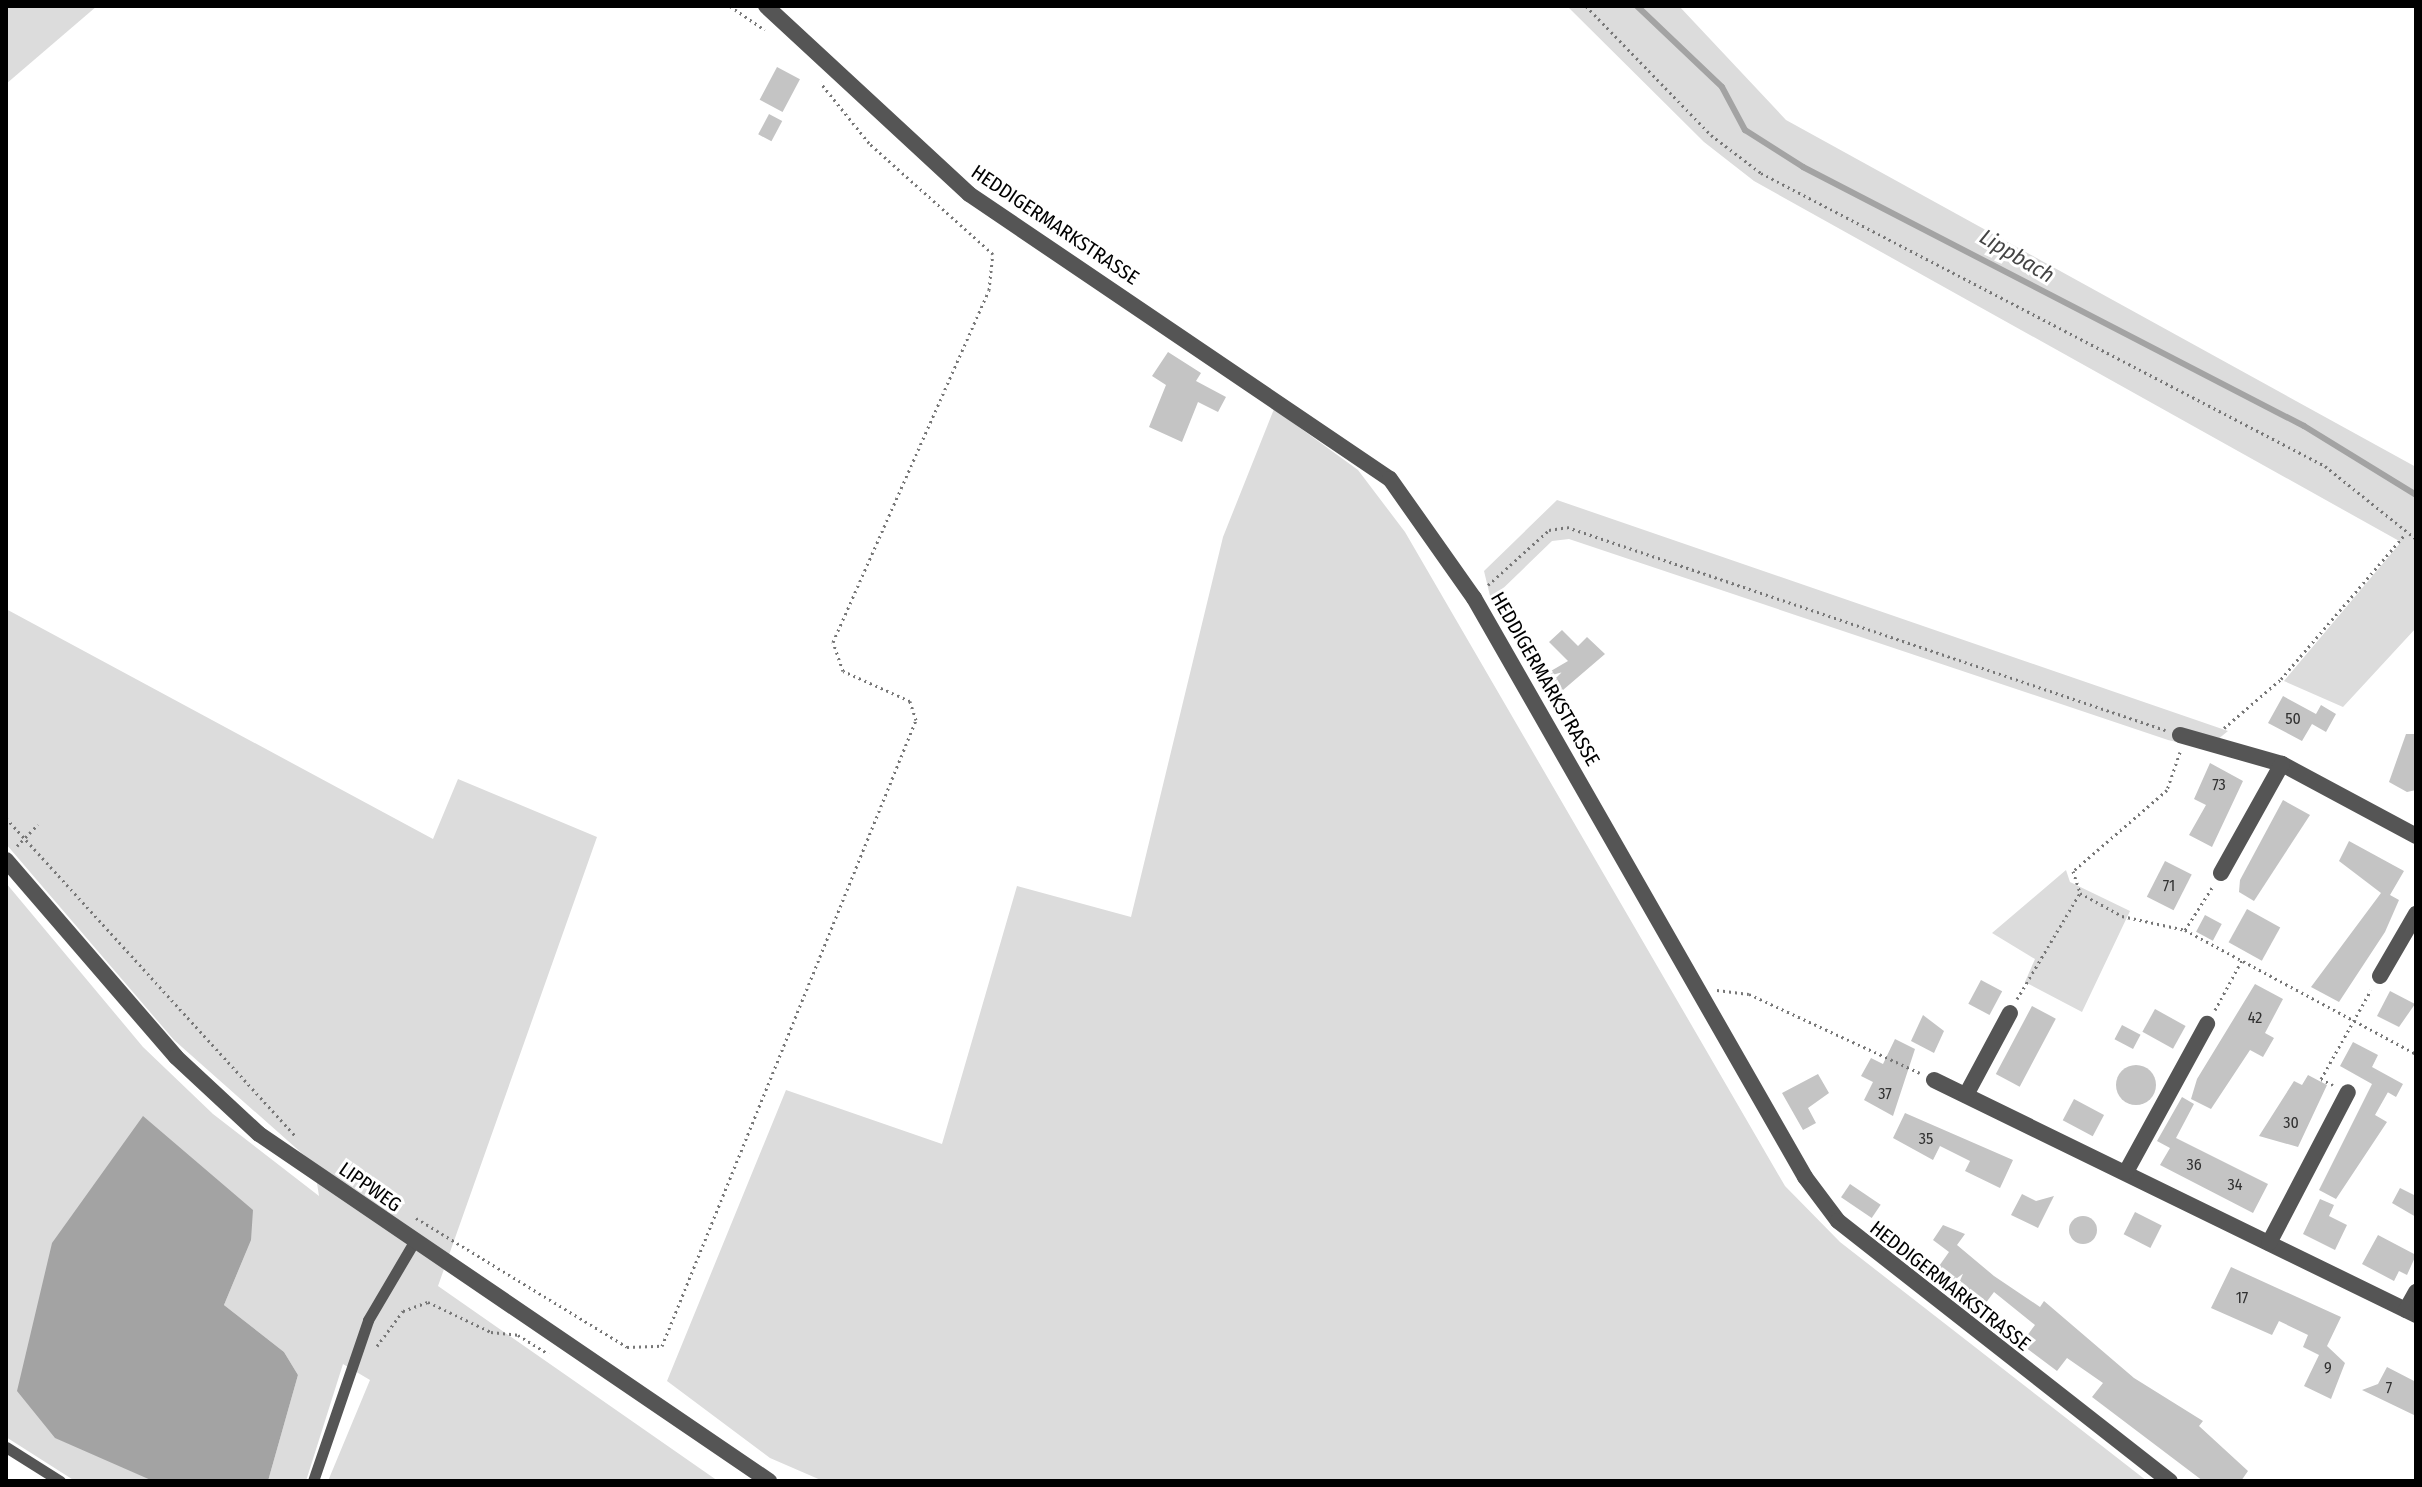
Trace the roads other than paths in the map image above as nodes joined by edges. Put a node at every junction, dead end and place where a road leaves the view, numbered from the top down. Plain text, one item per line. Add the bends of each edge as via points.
1 (766, 6) edge
2 (2185, 736) road end
3 (2282, 764) junction
4 (2416, 836) edge
5 (6, 859) edge
6 (2221, 873) road end
7 (2416, 914) edge
8 (2380, 976) road end
9 (2010, 1013) road end
10 (2207, 1024) road end
11 (1934, 1080) road end
12 (2348, 1092) road end
13 (1966, 1095) junction
14 (2126, 1172) junction
15 (414, 1242) junction
16 (2269, 1243) junction
17 (2416, 1292) edge
18 (2411, 1312) edge
19 (6, 1447) edge
20 (60, 1481) edge
21 (313, 1481) edge
22 (769, 1481) edge
23 (2170, 1481) edge

1 - 23 street, HEDDIGERMARKSTRASSE via 969,194 1390,479 1474,598 1805,1177 1838,1221
2 - 3 street
3 - 4 street
3 - 6 street
5 - 15 street, LIPPWEG via 218,1099
7 - 8 street
9 - 13 street
10 - 14 street
11 - 13 street
12 - 16 street
13 - 14 street
14 - 16 street
15 - 21 lane via 380,1294
15 - 22 street, LIPPWEG
16 - 18 street
17 - 18 street
19 - 20 lane

